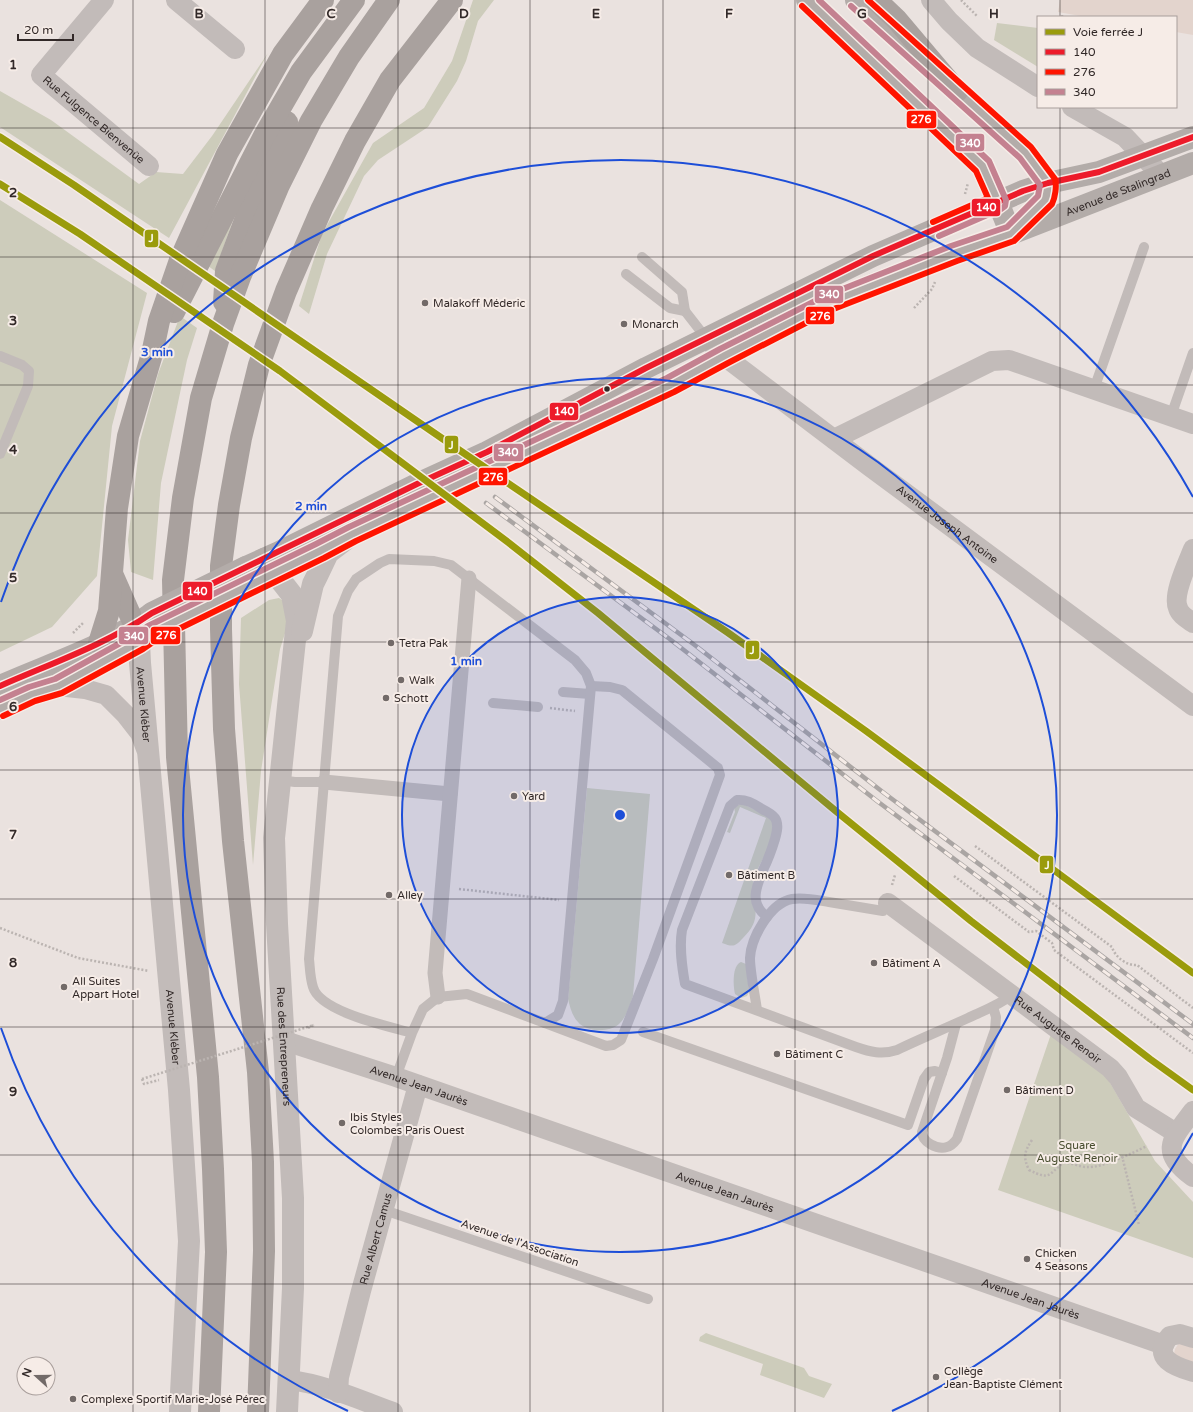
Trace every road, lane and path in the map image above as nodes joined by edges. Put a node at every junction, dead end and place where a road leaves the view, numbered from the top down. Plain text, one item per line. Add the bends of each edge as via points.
1 (104, 0) edge
2 (176, 0) edge
3 (324, 0) edge
4 (354, 0) edge
5 (358, 0) edge
6 (389, 0) edge
7 (452, 0) edge
8 (807, 0) edge
9 (856, 0) edge
10 (876, 0) edge
11 (931, 0) edge
12 (961, 0) edge
13 (977, 16) dead end
14 (235, 48) dead end
15 (1037, 86) edge
16 (957, 91) junction
17 (1074, 108) edge
18 (1193, 137) edge
19 (1142, 155) junction
20 (1193, 163) edge
21 (149, 166) dead end
22 (1162, 176) junction
23 (1048, 183) junction
24 (998, 202) junction
25 (1011, 234) junction
26 (1144, 247) dead end
27 (642, 257) dead end
28 (626, 274) dead end
29 (685, 311) junction
30 (223, 324) junction
31 (706, 338) junction
32 (1193, 353) edge
33 (152, 354) junction
34 (0, 356) edge
35 (724, 356) junction
36 (1094, 389) junction
37 (1171, 416) junction
38 (1193, 424) edge
39 (834, 439) junction
40 (0, 454) edge
41 (352, 534) junction
42 (1193, 549) edge
43 (257, 571) junction
44 (112, 575) junction
45 (469, 578) junction
46 (1193, 623) edge
47 (144, 628) junction
48 (99, 643) junction
49 (290, 681) junction
50 (0, 686) edge
51 (58, 686) junction
52 (590, 690) junction
53 (563, 692) dead end
54 (493, 703) dead end
55 (1193, 706) edge
56 (538, 707) joint
57 (0, 709) edge
58 (588, 712) junction
59 (149, 759) junction
60 (279, 780) junction
61 (324, 782) junction
62 (450, 794) junction
63 (975, 846) dead end
64 (954, 876) dead end
65 (442, 888) junction
66 (572, 902) junction
67 (888, 903) joint
68 (767, 917) junction
69 (0, 928) edge
70 (169, 976) junction
71 (1012, 995) junction
72 (438, 997) junction
73 (993, 1007) junction
74 (1193, 1008) edge
75 (756, 1010) junction
76 (545, 1023) junction
77 (956, 1024) junction
78 (314, 1025) dead end
79 (412, 1032) junction
80 (643, 1032) dead end
81 (285, 1041) junction
82 (1193, 1053) edge
83 (942, 1073) junction
84 (396, 1077) junction
85 (166, 1078) dead end
86 (418, 1085) junction
87 (1193, 1111) edge
88 (1176, 1133) junction
89 (1032, 1140) dead end
90 (1147, 1146) dead end
91 (1122, 1156) junction
92 (1193, 1177) edge
93 (384, 1210) junction
94 (1139, 1225) dead end
95 (648, 1299) dead end
96 (1193, 1338) edge
97 (1164, 1345) junction
98 (1193, 1372) edge
99 (182, 1377) junction
100 (290, 1380) junction
101 (338, 1393) junction
102 (176, 1412) edge
103 (180, 1412) edge
104 (209, 1412) edge
105 (258, 1412) edge
106 (287, 1412) edge
107 (393, 1412) edge

1 - 21 street, Rue Fulgence Bienvenüe via 41,76
2 - 14 street
3 - 33 highway via 283,54 227,154 180,260 159,321
4 - 33 highway via 302,72 264,136
5 - 30 highway via 312,76 280,136 253,199 226,271
6 - 30 highway via 349,57 308,128 279,185
7 - 105 highway via 390,80 322,208 286,291 259,365 241,438 229,505 221,566 224,729 233,841 258,1072 263,1162 264,1251
8 - 24 main road via 983,166
9 - 16 main road
10 - 16 highway via 897,20
11 - 15 street via 977,48
12 - 13 path
16 - 23 main road via 1026,153
17 - 19 street via 1125,137
18 - 19 main road
19 - 22 street
19 - 23 main road via 1100,172
20 - 22 main road, Avenue de Stalingrad
22 - 25 main road, Avenue de Stalingrad
23 - 24 main road
23 - 25 main road via 1046,198 1040,207
24 - 25 main road
24 - 31 main road via 873,256
25 - 35 main road, Avenue de Stalingrad via 954,253 842,298
26 - 36 lane
27 - 29 lane via 682,292
28 - 29 lane via 670,308
29 - 31 lane
30 - 104 highway via 201,398 183,498 173,580 177,757 208,1077 216,1252
31 - 35 street, Avenue Joseph Antoine
31 - 43 main road via 487,452 417,484
32 - 37 lane
33 - 44 highway via 128,436 117,508
34 - 40 lane via 22,365 29,371 28,386
35 - 39 street, Avenue Joseph Antoine
35 - 41 main road, Avenue de Stalingrad via 671,385
36 - 37 street
36 - 39 street via 1009,360 992,361
37 - 38 street
39 - 55 street, Avenue Joseph Antoine
41 - 43 main road, Avenue de Stalingrad
41 - 49 street, Rue des Entrepreneurs via 328,554 313,584
42 - 46 street via 1176,597 1177,608
43 - 47 main road, Avenue de Stalingrad, bridge
43 - 49 street, Rue des Entrepreneurs via 292,595 297,621
44 - 47 highway
44 - 48 highway via 109,612
45 - 52 lane via 575,660 586,673
45 - 61 lane via 452,564 389,559 356,579 338,616
45 - 62 street
47 - 48 main road
47 - 51 main road, Avenue de Stalingrad
47 - 59 street, Avenue Kléber via 140,663
48 - 50 main road
49 - 60 street, Rue des Entrepreneurs
51 - 57 main road, Avenue de Stalingrad via 32,694
51 - 59 street via 86,689 106,696 140,732
52 - 53 lane
52 - 58 lane
52 - 76 lane via 610,686 622,690 718,768 720,775 621,1040 606,1046
54 - 56 lane
56 - 58 path
58 - 66 lane
59 - 70 street, Avenue Kléber
60 - 61 lane
60 - 81 street, Rue des Entrepreneurs via 274,838
61 - 62 street
61 - 79 lane via 309,959 313,988 322,1001 352,1016
62 - 65 street
63 - 74 path via 1112,947 1114,954 1131,966 1136,966
64 - 82 path via 1029,932 1036,931 1052,943 1054,950
65 - 66 path
65 - 72 street via 435,973
66 - 76 lane via 564,1001 558,1015
67 - 68 lane via 883,911 791,899 779,905
67 - 71 street, Rue Auguste Renoir
68 - 75 lane via 752,948 750,959
68 - 75 lane via 758,907 755,891 772,849 777,830 776,822 772,815 758,806 737,800 730,806 682,930 682,964 685,984
69 - 70 path via 78,958
70 - 99 street, Avenue Kléber via 189,1241
71 - 73 lane
71 - 88 street, Rue Auguste Renoir via 1110,1068 1136,1108
72 - 76 lane via 467,994
72 - 79 lane via 423,1009
73 - 77 lane
73 - 83 lane via 996,1017 995,1030 957,1139 951,1145 941,1148 927,1142 922,1132
75 - 77 lane via 856,1047 881,1053 897,1050
77 - 83 lane
78 - 85 path, bridge via 142,1079 144,1084
79 - 84 lane
80 - 83 lane via 908,1124 924,1079 929,1072
81 - 84 street, Avenue Jean Jaurès
81 - 100 street, Rue des Entrepreneurs via 293,1198
84 - 86 street, Avenue Jean Jaurès
86 - 93 street, Rue Albert Camus
86 - 97 street, Avenue Jean Jaurès
87 - 88 street
88 - 92 street via 1172,1152 1174,1159
89 - 91 path via 1026,1148 1024,1160 1028,1170 1037,1174 1052,1174 1063,1163 1098,1166
90 - 91 path
91 - 94 path
93 - 95 lane, Avenue de l'Association
93 - 101 street, Rue Albert Camus via 339,1377
96 - 97 street via 1175,1334 1170,1336
97 - 98 street via 1167,1361
99 - 102 street
99 - 103 street, Avenue Kléber
100 - 101 street
100 - 106 street, Rue des Entrepreneurs
101 - 107 street

